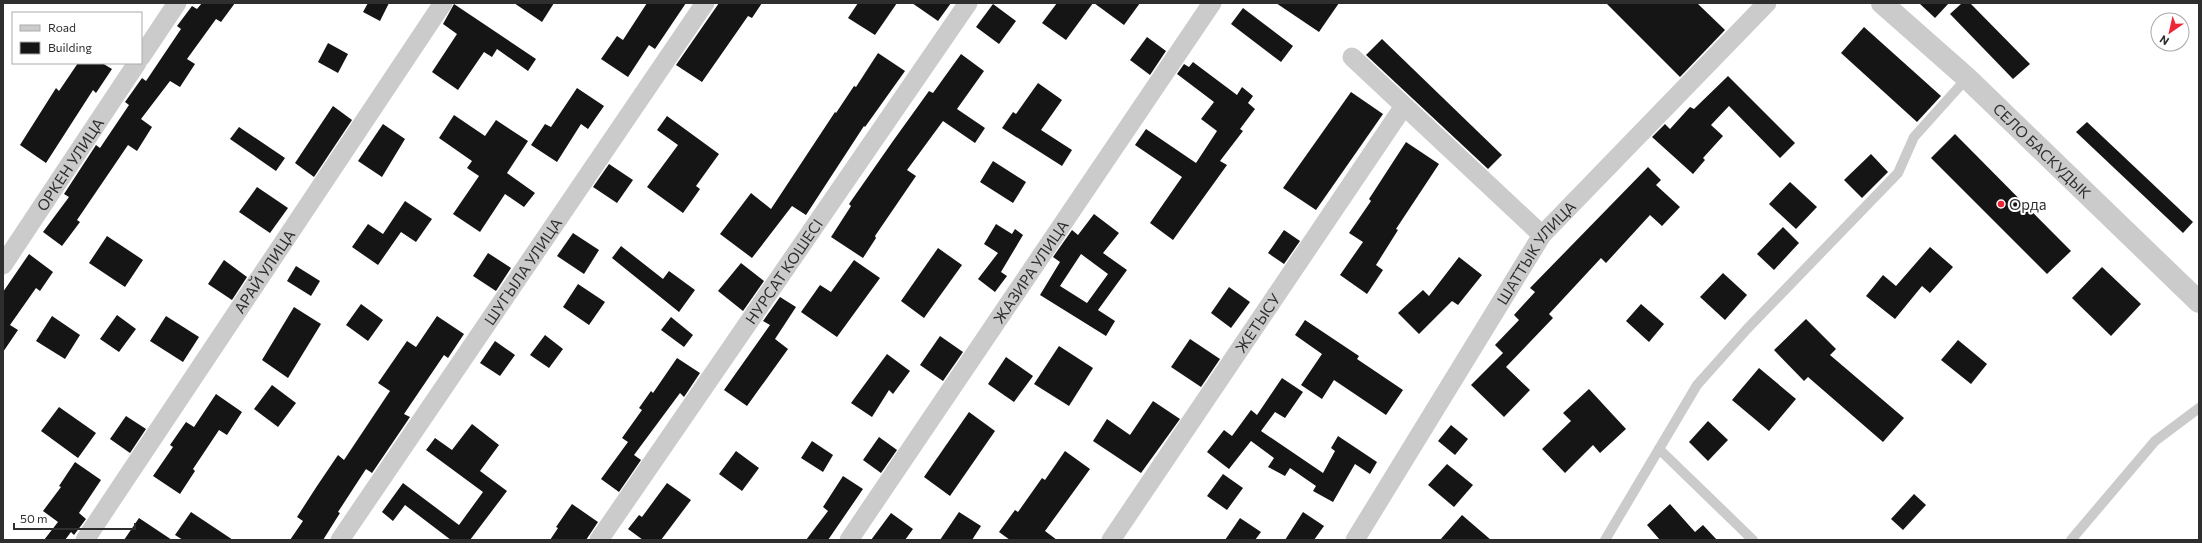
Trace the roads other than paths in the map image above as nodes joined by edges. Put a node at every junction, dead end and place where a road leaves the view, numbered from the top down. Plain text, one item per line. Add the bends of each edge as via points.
1 (177, 3) edge
2 (443, 3) edge
3 (705, 3) edge
4 (968, 3) edge
5 (1212, 3) edge
6 (1767, 3) edge
7 (1882, 3) edge
8 (142, 56) edge
9 (1352, 57) dead end
10 (136, 64) edge
11 (1967, 78) junction
12 (1404, 106) junction
13 (1542, 235) junction
14 (3, 265) edge
15 (2199, 302) edge
16 (2199, 408) edge
17 (1659, 450) junction
18 (85, 540) edge
19 (340, 540) edge
20 (599, 540) edge
21 (849, 540) edge
22 (1111, 540) edge
23 (1355, 540) edge
24 (1605, 540) edge
25 (1753, 540) edge
26 (2071, 540) edge

1 - 8 street
2 - 18 street, АРАЙ УЛИЦА
3 - 19 street, ШУГЫЛА УЛИЦА
4 - 20 street, НУРСАТ КОШЕСI
5 - 21 street, ЖАЗИРА УЛИЦА
6 - 13 street, ШАТТЫК УЛИЦА
7 - 11 street, СЕЛО БАСКУДЫК
9 - 12 street
10 - 14 street, ОРКЕН УЛИЦА
11 - 15 street, СЕЛО БАСКУДЫК
11 - 17 lane via 1914,137 1898,173 1747,329 1697,385
12 - 13 street
12 - 22 street, ЖЕТЫСУ
13 - 23 street, ШАТТЫК УЛИЦА
16 - 26 lane via 2155,441
17 - 24 lane
17 - 25 lane

